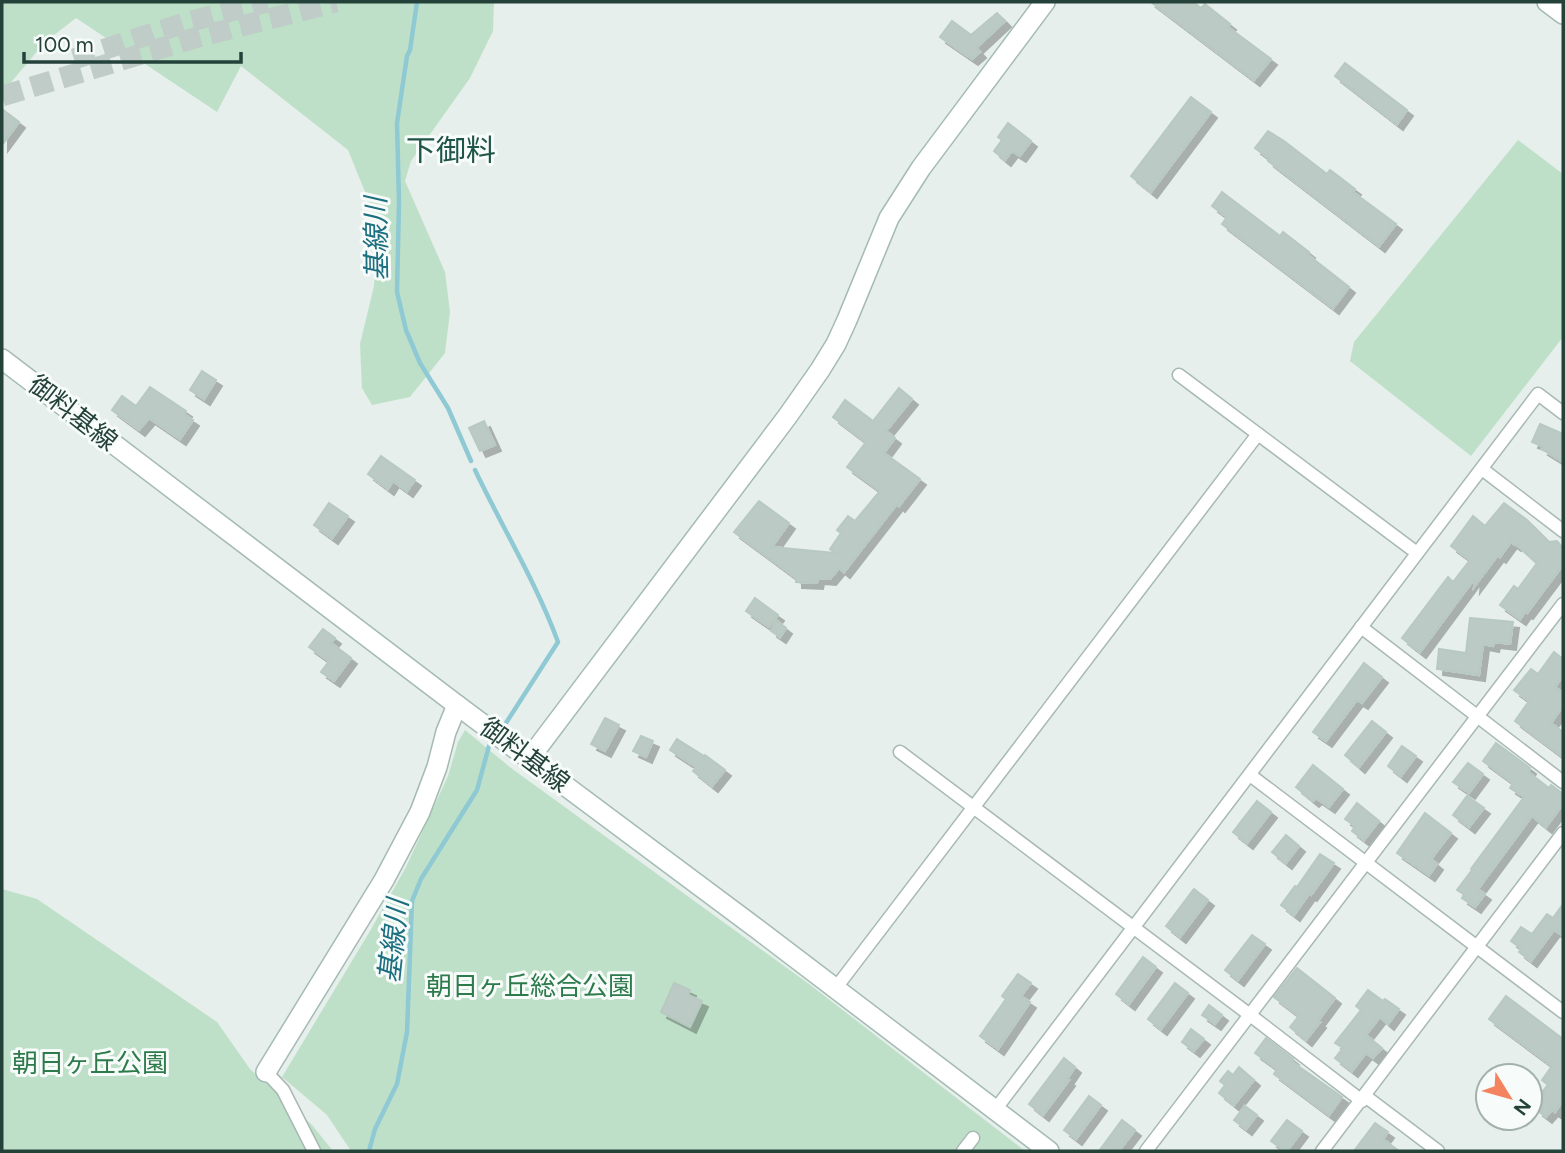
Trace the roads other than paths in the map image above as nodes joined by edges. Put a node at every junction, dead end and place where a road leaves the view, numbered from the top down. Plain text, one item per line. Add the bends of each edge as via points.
1 (1547, 2) edge
2 (1040, 4) edge
3 (1563, 14) edge
4 (2, 359) edge
5 (1179, 376) dead end
6 (1563, 413) edge
7 (1258, 434) junction
8 (1482, 470) junction
9 (1563, 531) edge
10 (1417, 553) junction
11 (1563, 604) edge
12 (1361, 627) junction
13 (457, 705) junction
14 (1479, 716) junction
15 (900, 752) dead end
16 (529, 759) junction
17 (1250, 775) junction
18 (1563, 782) edge
19 (974, 807) junction
20 (1563, 833) edge
21 (1366, 862) junction
22 (1133, 927) junction
23 (1477, 947) junction
24 (835, 989) junction
25 (1563, 1012) edge
26 (1250, 1015) junction
27 (266, 1072) joint
28 (1363, 1099) junction
29 (995, 1111) junction
30 (973, 1138) dead end
31 (314, 1151) edge
32 (963, 1151) edge
33 (1049, 1151) edge
34 (1146, 1151) edge
35 (1322, 1151) edge
36 (1438, 1151) edge

1 - 3 street
2 - 16 street via 889,218 847,320 820,370
4 - 13 street, 御料基線
5 - 7 street
6 - 8 street via 1538,394
7 - 10 street
7 - 19 street
8 - 9 street
8 - 10 street
10 - 12 street
11 - 14 street
12 - 14 street
12 - 17 street
13 - 16 street, 御料基線
13 - 27 street via 420,812 384,880
14 - 18 street
14 - 21 street
15 - 19 street
16 - 24 street, 御料基線
17 - 21 street
17 - 22 street
19 - 22 street
19 - 24 street
20 - 23 street
21 - 23 street
21 - 26 street
22 - 26 street
22 - 29 street
23 - 25 street
23 - 28 street
24 - 29 street, 御料基線
26 - 28 street
26 - 34 street
27 - 31 street via 284,1090
28 - 35 street
28 - 36 street
29 - 33 street, 御料基線
30 - 32 street

